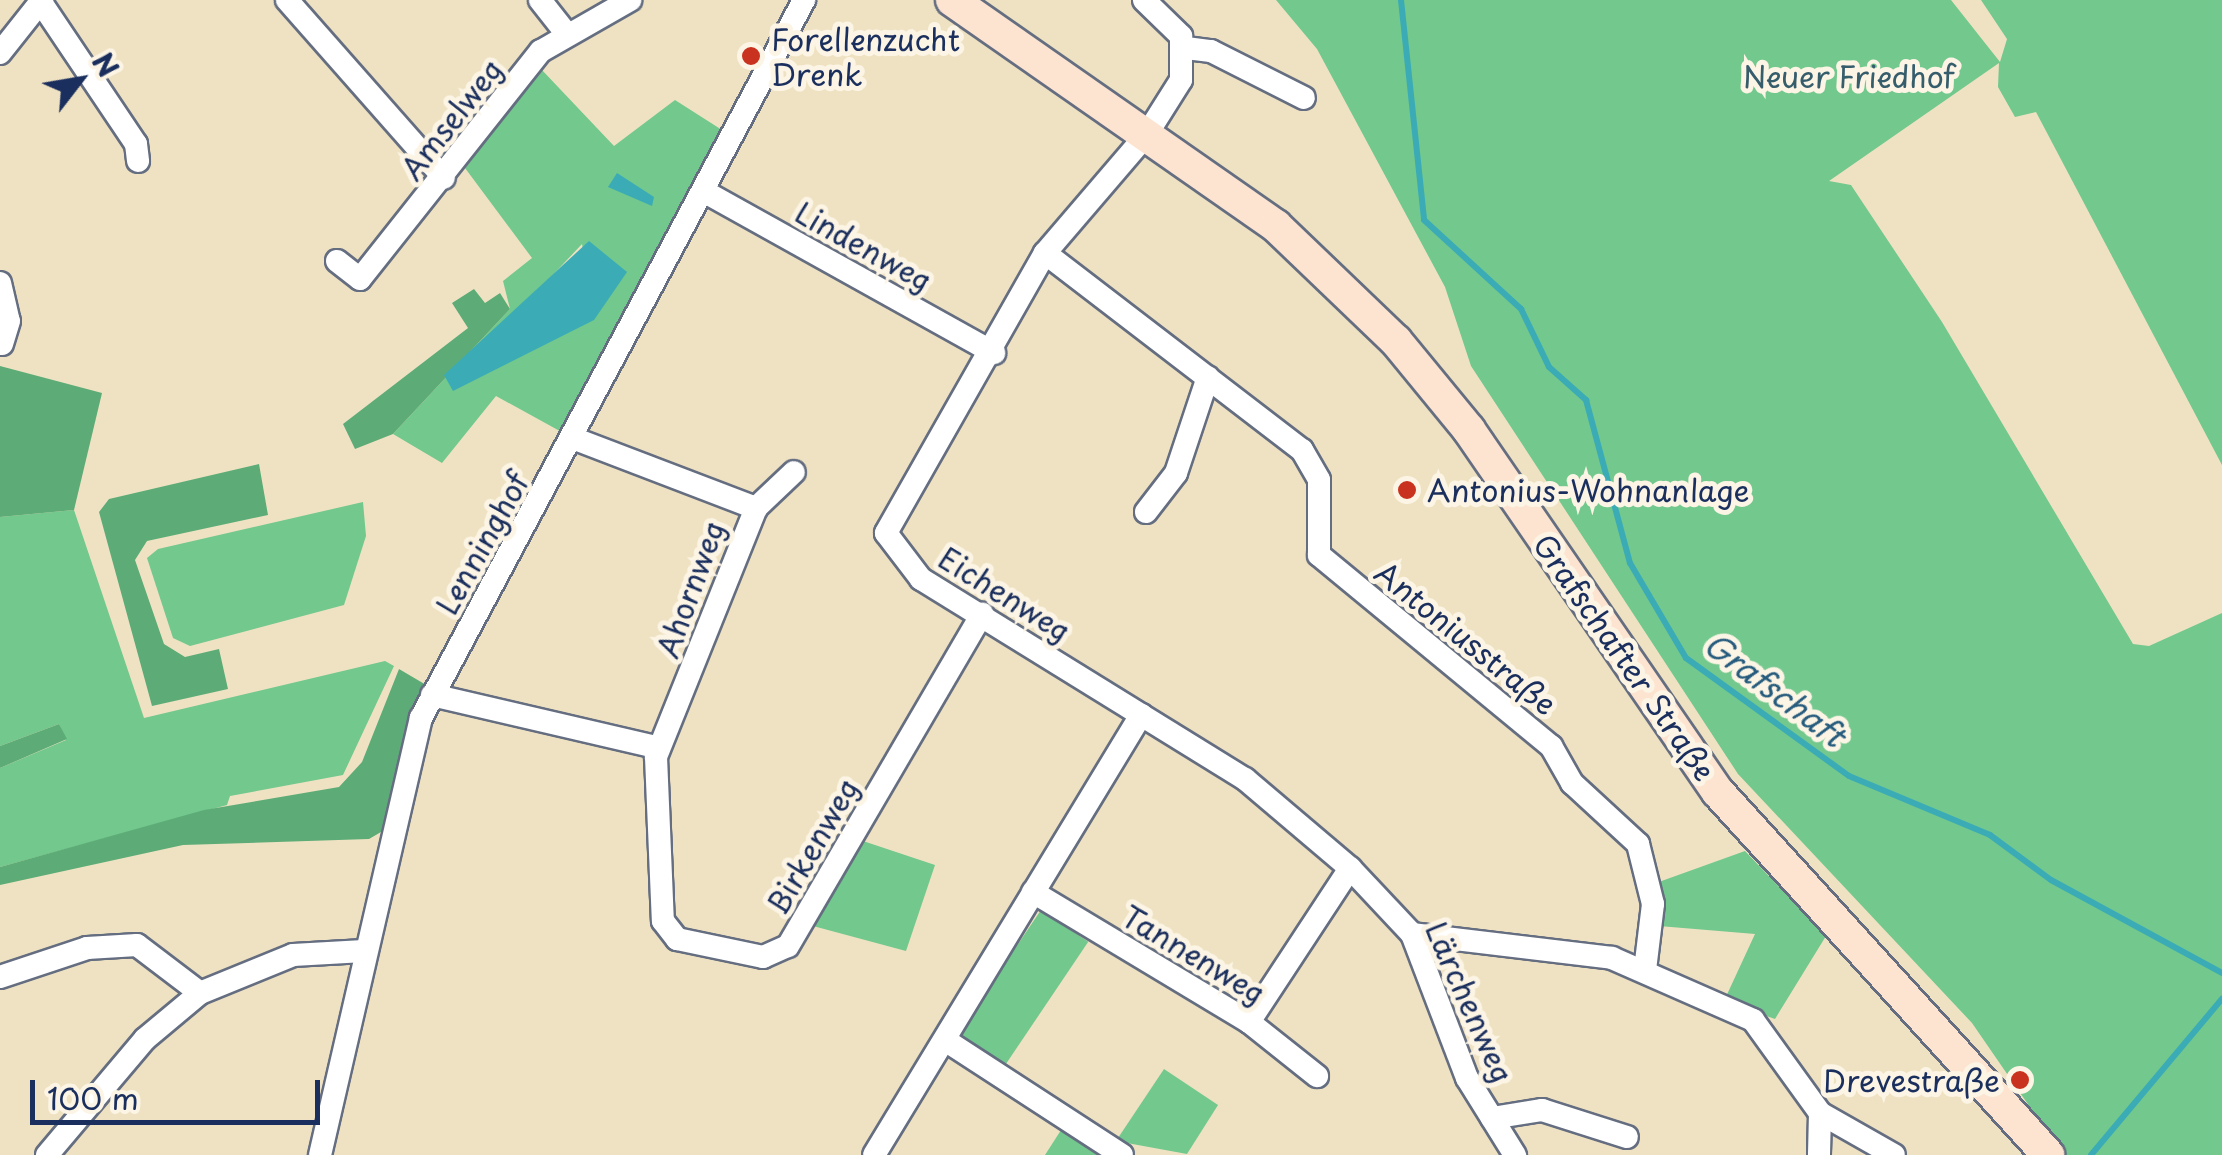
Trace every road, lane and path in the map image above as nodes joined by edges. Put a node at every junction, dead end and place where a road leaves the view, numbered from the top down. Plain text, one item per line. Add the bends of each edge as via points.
1 (287, 0) edge
2 (540, 0) edge
3 (630, 0) edge
4 (952, 0) edge
5 (1144, 0) edge
6 (41, 1) edge
7 (800, 2) edge
8 (566, 33) junction
9 (1186, 48) junction
10 (0, 53) edge
11 (1304, 98) dead end
12 (1148, 134) junction
13 (138, 161) dead end
14 (444, 178) junction
15 (705, 192) junction
16 (1045, 253) junction
17 (337, 261) dead end
18 (0, 282) edge
19 (2, 344) edge
20 (994, 353) junction
21 (1208, 377) junction
22 (575, 439) junction
23 (794, 472) dead end
24 (756, 508) junction
25 (1146, 512) dead end
26 (982, 614) junction
27 (432, 695) junction
28 (1141, 715) junction
29 (659, 748) junction
30 (1350, 868) junction
31 (1034, 892) junction
32 (1412, 934) junction
33 (364, 951) junction
34 (1644, 970) junction
35 (0, 978) edge
36 (200, 992) junction
37 (1250, 1022) junction
38 (944, 1040) junction
39 (1317, 1076) dead end
40 (1820, 1114) junction
41 (1492, 1118) junction
42 (1627, 1137) dead end
43 (47, 1155) edge
44 (320, 1155) edge
45 (874, 1155) edge
46 (1122, 1155) edge
47 (1515, 1155) edge
48 (1819, 1155) edge
49 (1894, 1155) edge
50 (2048, 1155) edge

1 - 14 street
2 - 8 street
3 - 8 street, Amselweg
4 - 12 street, Grafschafter Straße
5 - 9 street
6 - 10 street
6 - 13 street via 136,144
7 - 15 street, Lenninghof
8 - 14 street, Amselweg via 541,51
9 - 11 street via 1211,50
9 - 12 street via 1181,80
12 - 16 street, Eichenweg
12 - 50 street, Grafschafter Straße via 1276,226 1396,341 1469,430 1718,792
14 - 17 street, Amselweg via 360,278
15 - 20 street, Lindenweg
15 - 22 street, Lenninghof
16 - 20 street, Eichenweg
16 - 21 street, Antoniusstraße
18 - 19 street via 9,321
20 - 26 street, Eichenweg via 911,476 886,533 911,572
21 - 25 street via 1176,472
21 - 34 street, Antoniusstraße via 1308,457 1319,480 1319,555 1551,746 1572,783 1638,844 1652,904
22 - 24 street, Ahornweg
22 - 27 street, Lenninghof
23 - 24 street, Ahornweg
24 - 29 street, Ahornweg
26 - 28 street, Eichenweg
26 - 29 street, Birkenweg via 774,957 666,930
27 - 29 street
27 - 33 street, Lenninghof
28 - 30 street, Lärchenweg via 1256,788
28 - 31 street
30 - 32 street, Lärchenweg
30 - 37 street
31 - 37 street, Tannenweg
31 - 38 street
32 - 34 street via 1599,955
32 - 41 street, Lärchenweg via 1467,1078
33 - 36 street via 293,954
33 - 44 street, Lenninghof
34 - 40 street via 1752,1020
35 - 36 street via 88,948 136,945
36 - 43 street via 145,1039
37 - 39 street, Tannenweg
38 - 45 street
38 - 46 street
40 - 48 street
40 - 49 street
41 - 42 street, Lärchenweg via 1542,1110
41 - 47 street, Lärchenweg

